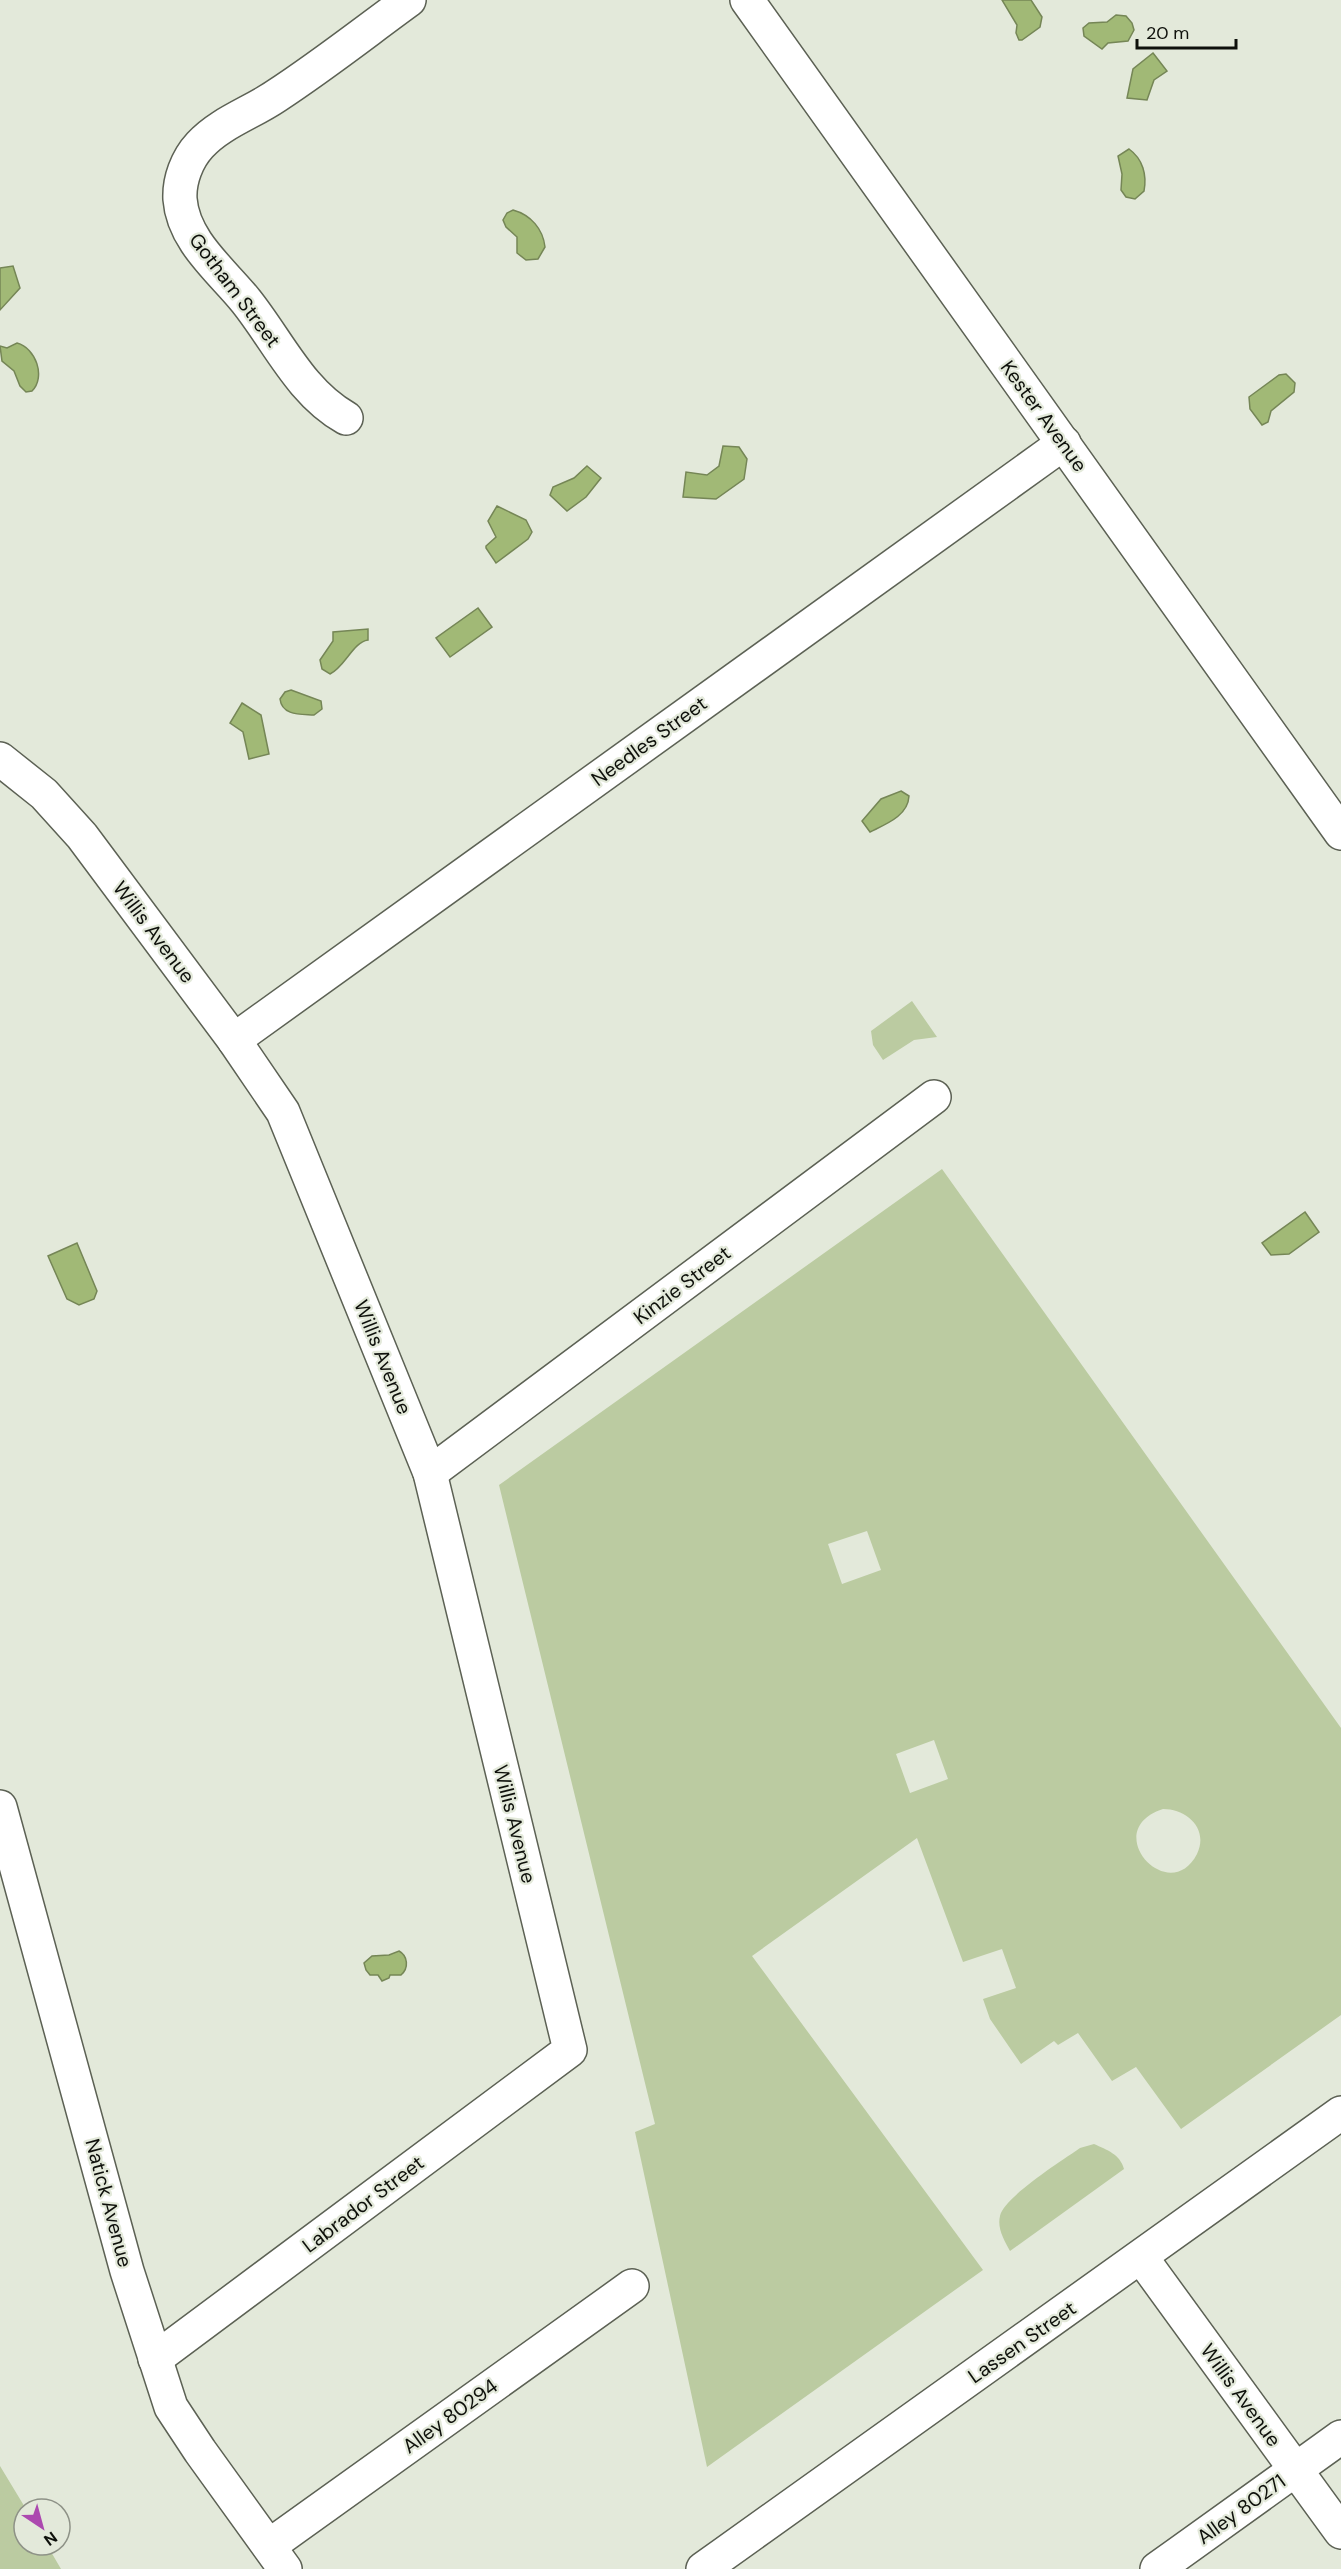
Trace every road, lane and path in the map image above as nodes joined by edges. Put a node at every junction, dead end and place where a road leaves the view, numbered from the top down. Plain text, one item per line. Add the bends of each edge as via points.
1 (409, 0) edge
2 (747, 0) edge
3 (346, 418) dead end
4 (1064, 443) junction
5 (0, 759) edge
6 (1341, 833) edge
7 (234, 1040) junction
8 (934, 1097) dead end
9 (430, 1473) junction
10 (0, 1807) edge
11 (570, 2050) joint
12 (1341, 2113) edge
13 (1141, 2257) junction
14 (632, 2286) dead end
15 (155, 2359) junction
16 (1341, 2437) edge
17 (1296, 2469) junction
18 (1341, 2532) edge
19 (277, 2558) edge
20 (703, 2569) edge
21 (1157, 2569) edge

1 - 3 street, Gotham Street via 277,96 211,134 190,158 180,185 182,211 212,264 247,302 310,390
2 - 4 street, Kester Avenue
4 - 6 street, Kester Avenue
4 - 7 street, Needles Street
5 - 7 street, Willis Avenue via 44,795 82,836
7 - 9 street, Willis Avenue via 283,1112
8 - 9 street, Kinzie Street
9 - 11 street, Willis Avenue
10 - 15 street, Natick Avenue via 127,2271
11 - 15 street, Labrador Street
12 - 13 street, Lassen Street
13 - 17 street, Willis Avenue
13 - 20 street, Lassen Street
14 - 19 street, Alley 80294
15 - 19 street, Natick Avenue via 171,2407
16 - 17 street, Alley 80271
17 - 18 street, Willis Avenue
17 - 21 street, Alley 80271

